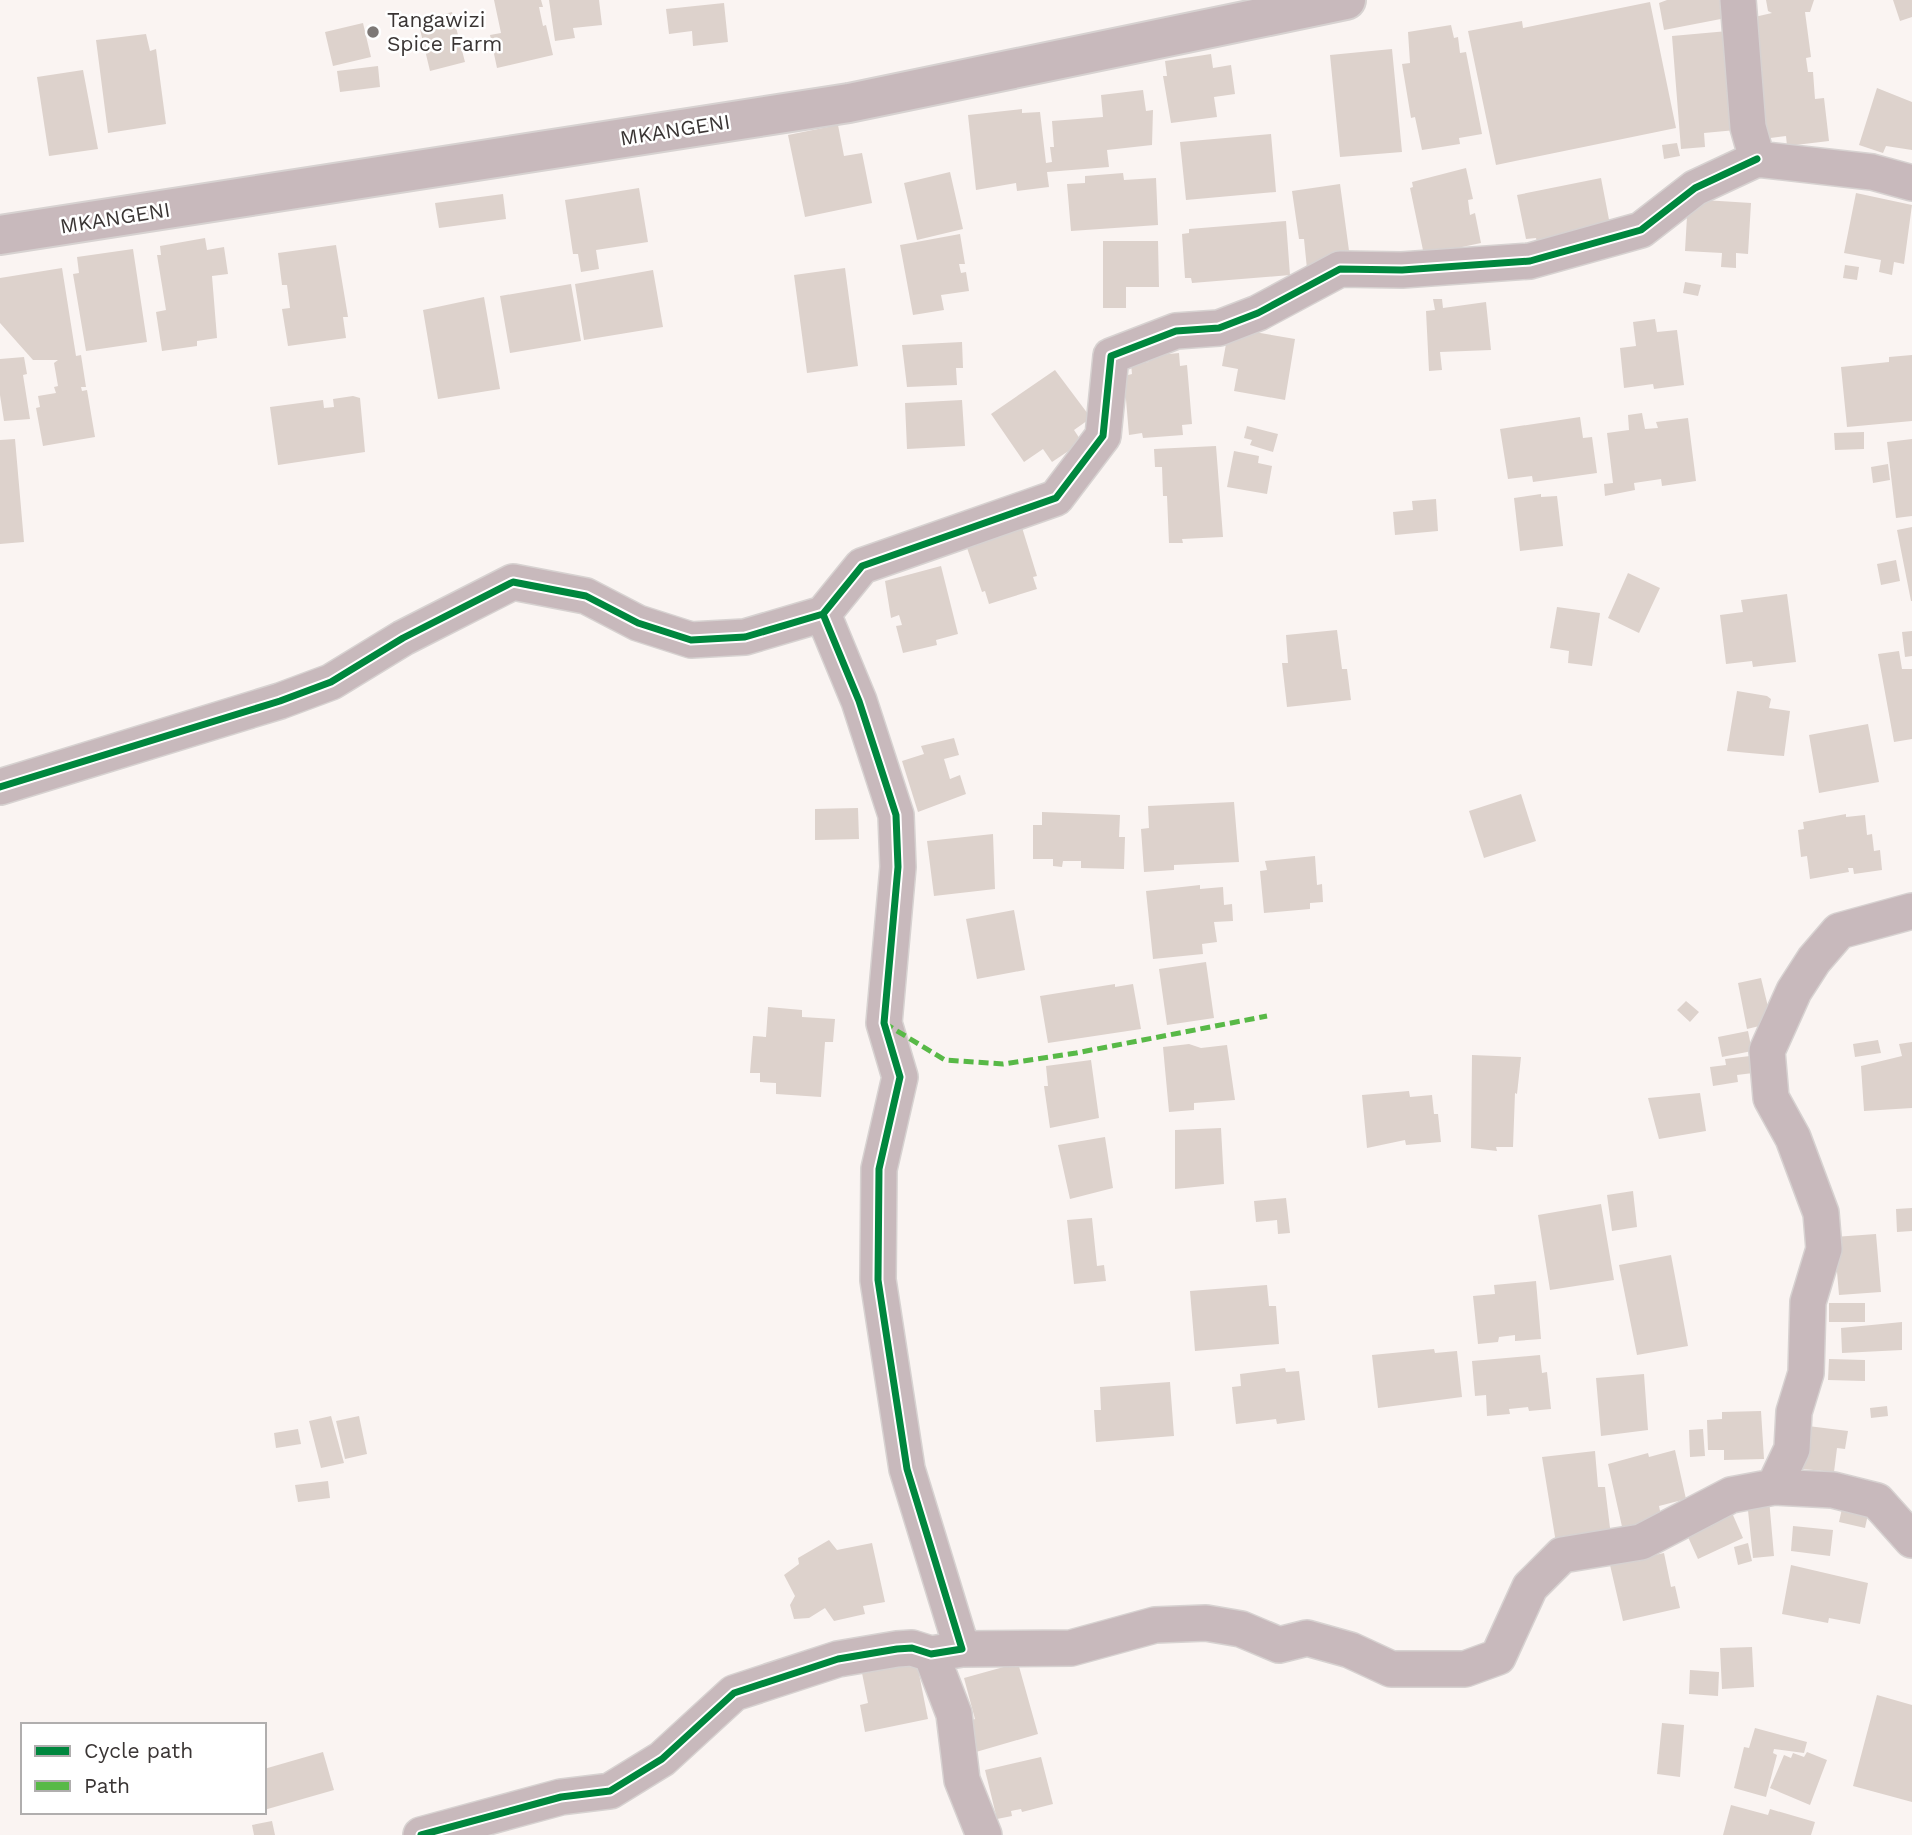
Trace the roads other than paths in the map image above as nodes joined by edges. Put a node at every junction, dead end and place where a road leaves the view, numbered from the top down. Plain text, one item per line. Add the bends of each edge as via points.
1 (1346, 0) edge
2 (1738, 0) edge
3 (1757, 159) junction
4 (1912, 183) edge
5 (0, 235) edge
6 (823, 614) junction
7 (0, 787) edge
8 (1912, 911) edge
9 (1774, 1487) junction
10 (1912, 1540) edge
11 (946, 1651) junction
12 (421, 1835) edge
13 (984, 1835) edge

1 - 5 street, MKANGENI via 849,103
2 - 3 street via 1748,127
3 - 4 street via 1872,172
3 - 6 street via 1695,188 1641,230 1530,261 1402,270 1340,269 1258,313 1229,324 1175,331 1111,356 1103,436 1056,498 862,566
6 - 7 street via 745,637 691,639 638,624 586,596 513,582 403,638 331,682
6 - 11 street via 859,701 896,815 898,867 884,1023 900,1077 879,1169 878,1280 907,1469
8 - 9 street via 1839,931 1794,991 1767,1051 1771,1098 1793,1138 1821,1213 1824,1249 1808,1302 1806,1373 1794,1412 1792,1449
9 - 10 street via 1833,1490 1877,1501
9 - 11 street via 1731,1495 1641,1542 1562,1555 1531,1587 1498,1657 1465,1670 1391,1669 1350,1650 1307,1638 1279,1645 1241,1629 1206,1623 1155,1625 1072,1648
11 - 12 street via 912,1648 838,1659 746,1688 734,1693 662,1759 610,1791 561,1797
11 - 13 street via 962,1780

